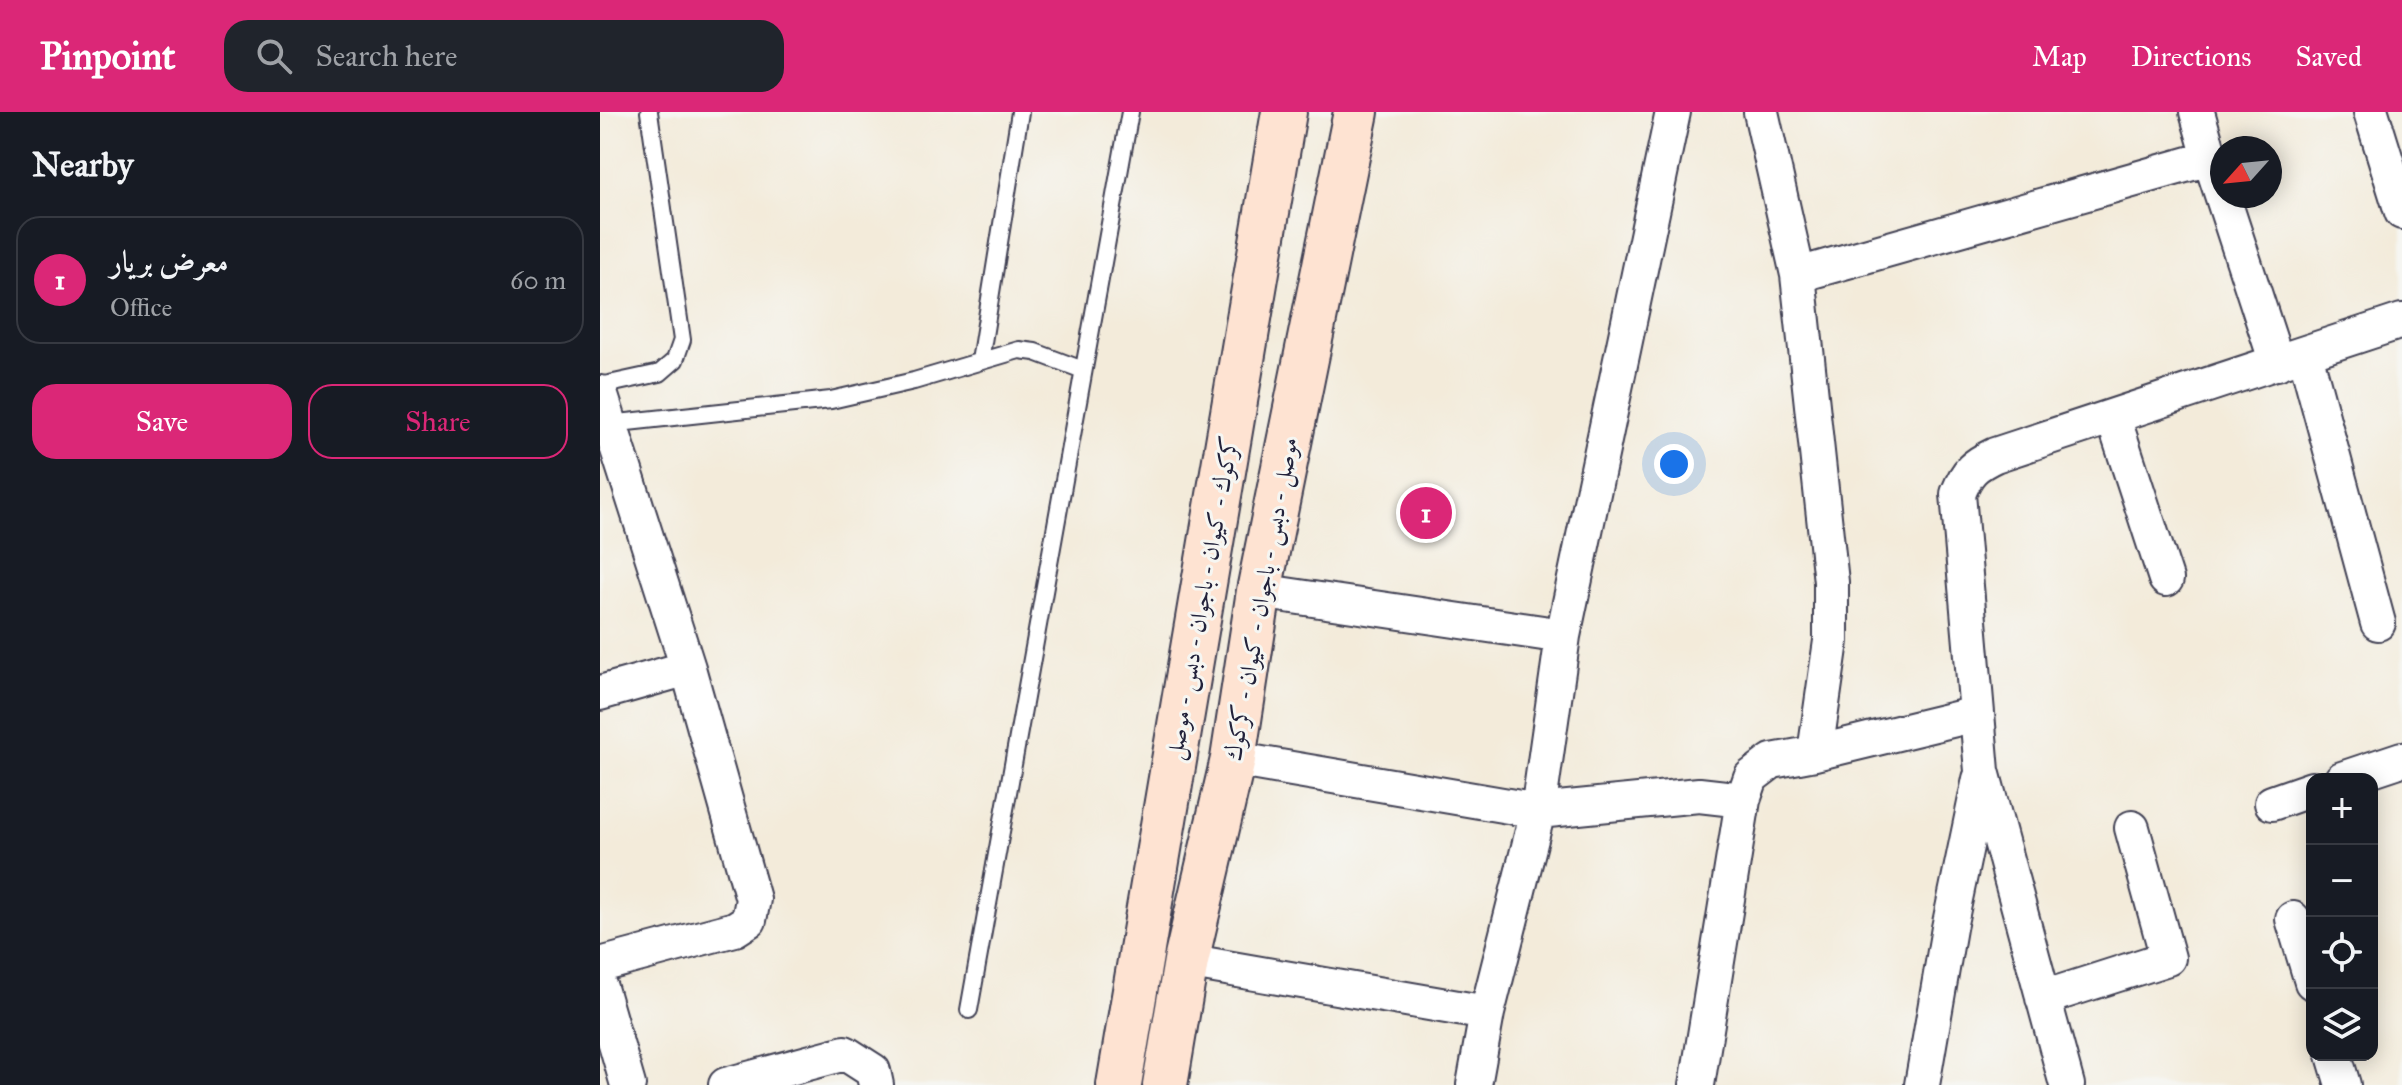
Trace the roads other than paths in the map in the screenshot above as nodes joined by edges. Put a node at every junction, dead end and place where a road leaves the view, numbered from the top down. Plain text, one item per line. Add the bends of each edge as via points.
1 (649, 112) edge
2 (1020, 112) edge
3 (1130, 112) edge
4 (1284, 112) edge
5 (1356, 112) edge
6 (1673, 112) edge
7 (1761, 112) edge
8 (2197, 112) edge
9 (2371, 112) edge
10 (2210, 158) joint
11 (2230, 208) edge
12 (2402, 212) edge
13 (1798, 275) junction
14 (2402, 321) edge
15 (2291, 358) junction
16 (980, 361) junction
17 (1083, 370) junction
18 (600, 386) edge
19 (604, 409) edge
20 (2113, 417) junction
21 (2166, 579) dead end
22 (1259, 591) junction
23 (2378, 623) dead end
24 (1563, 636) junction
25 (688, 668) junction
26 (600, 693) edge
27 (1976, 714) junction
28 (1815, 753) junction
29 (1233, 759) junction
30 (2402, 759) edge
31 (1982, 771) junction
32 (2360, 773) edge
33 (2306, 791) edge
34 (1743, 800) junction
35 (2272, 803) dead end
36 (1538, 811) junction
37 (2132, 828) dead end
38 (2293, 919) dead end
39 (1186, 961) junction
40 (2306, 962) edge
41 (600, 965) edge
42 (600, 988) edge
43 (2043, 998) junction
44 (969, 1010) dead end
45 (1487, 1013) junction
46 (2336, 1061) edge
47 (628, 1085) edge
48 (726, 1085) edge
49 (876, 1085) edge
50 (1119, 1085) edge
51 (1165, 1085) edge
52 (1474, 1085) edge
53 (1697, 1085) edge
54 (1922, 1085) edge
55 (2067, 1085) edge
56 (2343, 1085) edge

1 - 18 lane via 682,340 675,360 660,373
2 - 16 lane
3 - 17 lane
4 - 50 main road, كركوك - كيوان - باجوان - دبس - موصل
5 - 22 main road, موصل - دبس - باجوان - كيوان - كركوك
6 - 24 street
7 - 13 street
8 - 10 street
9 - 12 street
10 - 13 street
11 - 15 street
13 - 28 street via 1831,582 1831,641
14 - 15 street
15 - 20 street
15 - 23 street
16 - 17 lane via 1019,350
16 - 19 lane via 831,400
17 - 44 lane
19 - 25 street
20 - 21 street
20 - 27 street via 1995,455 1965,475 1958,494
22 - 24 street
22 - 29 main road, موصل - دبس - باجوان - كيوان - كركوك
24 - 36 street
25 - 26 street
25 - 41 street via 753,899 749,920 735,929
27 - 28 street
27 - 31 street
28 - 34 street via 1772,761 1751,777
29 - 36 street
29 - 39 main road, موصل - دبس - باجوان - كيوان - كركوك
30 - 32 street
31 - 43 street
31 - 54 street
33 - 35 street
34 - 36 street via 1699,795
34 - 53 street
36 - 45 street
37 - 43 street via 2168,958
38 - 40 street
39 - 45 street
39 - 51 main road, موصل - دبس - باجوان - كيوان - كركوك
42 - 47 street
43 - 55 street
45 - 52 street
46 - 56 street
48 - 49 street via 845,1053 873,1071

